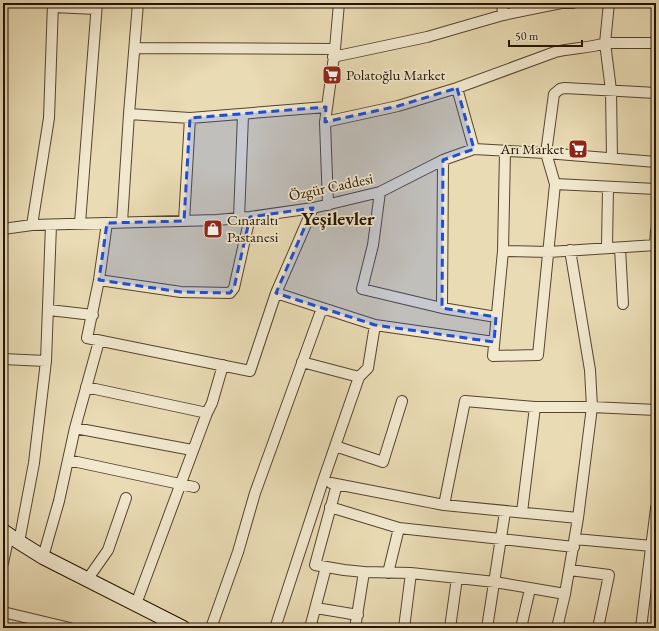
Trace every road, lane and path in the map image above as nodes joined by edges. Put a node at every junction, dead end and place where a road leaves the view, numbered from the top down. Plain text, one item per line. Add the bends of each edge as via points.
1 (138, 3) edge
2 (502, 3) edge
3 (561, 3) edge
4 (573, 3) edge
5 (609, 3) edge
6 (342, 4) edge
7 (53, 5) edge
8 (96, 6) edge
9 (503, 15) junction
10 (605, 43) junction
11 (656, 43) edge
12 (135, 48) junction
13 (334, 53) junction
14 (457, 88) junction
15 (611, 90) junction
16 (656, 93) edge
17 (326, 107) junction
18 (129, 114) junction
19 (244, 115) junction
20 (190, 118) junction
21 (325, 122) junction
22 (474, 149) junction
23 (505, 152) junction
24 (546, 153) junction
25 (612, 158) junction
26 (443, 160) junction
27 (656, 162) edge
28 (555, 184) junction
29 (608, 187) junction
30 (656, 189) edge
31 (380, 192) junction
32 (328, 205) junction
33 (313, 208) junction
34 (250, 217) junction
35 (239, 218) junction
36 (184, 221) junction
37 (122, 222) junction
38 (80, 223) junction
39 (107, 223) junction
40 (32, 225) junction
41 (51, 225) junction
42 (3, 229) edge
43 (656, 231) edge
44 (656, 245) edge
45 (607, 247) junction
46 (620, 248) junction
47 (570, 250) junction
48 (503, 251) junction
49 (549, 252) junction
50 (99, 280) junction
51 (276, 292) junction
52 (623, 304) dead end
53 (322, 308) junction
54 (442, 308) junction
55 (49, 310) junction
56 (93, 315) junction
57 (496, 317) junction
58 (375, 325) junction
59 (99, 341) junction
60 (494, 342) junction
61 (3, 361) edge
62 (46, 361) junction
63 (302, 362) junction
64 (223, 365) junction
65 (359, 377) junction
66 (86, 387) junction
67 (402, 401) dead end
68 (535, 406) junction
69 (592, 407) junction
70 (656, 410) edge
71 (207, 413) junction
72 (75, 428) junction
73 (335, 446) junction
74 (192, 450) junction
75 (68, 460) junction
76 (322, 481) junction
77 (179, 484) junction
78 (336, 484) junction
79 (194, 487) dead end
80 (126, 498) dead end
81 (444, 505) junction
82 (330, 507) junction
83 (656, 508) edge
84 (506, 512) junction
85 (522, 512) junction
86 (578, 518) junction
87 (399, 528) junction
88 (10, 536) edge
89 (501, 540) junction
90 (574, 543) junction
91 (652, 546) junction
92 (43, 557) junction
93 (3, 562) edge
94 (326, 567) junction
95 (570, 570) junction
96 (364, 572) junction
97 (388, 573) junction
98 (411, 573) junction
99 (457, 578) junction
100 (88, 580) junction
101 (494, 582) junction
102 (530, 588) junction
103 (565, 594) junction
104 (136, 604) junction
105 (316, 608) junction
106 (3, 612) edge
107 (358, 615) junction
108 (70, 628) edge
109 (183, 628) edge
110 (211, 628) edge
111 (274, 628) edge
112 (310, 628) edge
113 (355, 628) edge
114 (404, 628) edge
115 (450, 628) edge
116 (487, 628) edge
117 (522, 628) edge
118 (558, 628) edge
119 (598, 628) edge
120 (641, 628) edge

1 - 12 street
2 - 9 street
3 - 4 street
3 - 9 street
5 - 10 street
6 - 13 street
7 - 8 street
7 - 40 street via 49,118
8 - 38 street
9 - 13 street via 427,37
10 - 11 street
10 - 14 street via 555,52
10 - 15 street
12 - 13 street
12 - 18 street
13 - 17 street
14 - 21 street via 398,106
14 - 22 street
15 - 16 street
15 - 24 street via 565,88 556,91 552,99
15 - 25 street
17 - 19 street
17 - 21 street
18 - 20 street
18 - 37 street
19 - 20 street
19 - 35 street
20 - 36 street
21 - 32 street
22 - 23 street, Özgür Caddesi
22 - 26 street, Özgür Caddesi
23 - 24 street, Özgür Caddesi
23 - 48 street
24 - 25 street, Özgür Caddesi
24 - 28 street
25 - 27 street, Özgür Caddesi
26 - 31 street, Özgür Caddesi
26 - 54 street
28 - 29 street
28 - 49 street
29 - 30 street
29 - 45 street
31 - 32 street, Özgür Caddesi
31 - 54 street via 373,245 362,289
32 - 33 street, Özgür Caddesi
33 - 34 street, Özgür Caddesi
33 - 51 street
34 - 35 street, Özgür Caddesi
34 - 50 street via 234,288 230,293 181,292
35 - 36 street, Özgür Caddesi
36 - 37 street, Özgür Caddesi
37 - 39 street, Özgür Caddesi
38 - 39 street, Özgür Caddesi
38 - 41 street, Özgür Caddesi
39 - 50 street
40 - 41 street, Özgür Caddesi
40 - 42 street, Özgür Caddesi
41 - 55 street
43 - 44 street
44 - 46 street
45 - 46 street
45 - 47 street
46 - 52 street
47 - 49 street
47 - 69 street via 590,370
48 - 49 street
48 - 57 street
49 - 60 street via 538,356 493,356
50 - 56 street
51 - 53 street
51 - 64 street via 250,370
53 - 58 street
53 - 63 street
54 - 57 street
55 - 56 street
55 - 62 street
56 - 59 street via 87,338
57 - 60 street
58 - 60 street
58 - 65 street via 368,368
59 - 64 street
59 - 66 street
61 - 62 street
62 - 88 street via 34,463
63 - 65 street
63 - 110 street via 255,493 238,552
64 - 71 street
65 - 73 street
66 - 71 street
66 - 72 street
67 - 73 street via 383,462
68 - 69 street
68 - 81 street via 465,401
68 - 85 street
69 - 70 street
69 - 86 street
71 - 74 street
72 - 74 street
72 - 75 street
73 - 76 street
74 - 77 street
75 - 77 street
75 - 92 street
76 - 78 street
76 - 111 street
77 - 79 street
77 - 104 street
78 - 81 street
78 - 82 street
80 - 100 street via 108,550
81 - 84 street
82 - 87 street
82 - 94 street via 315,565
83 - 91 street
84 - 85 street
84 - 89 street
85 - 86 street
86 - 90 street
87 - 89 street
87 - 97 street
88 - 92 main road
88 - 93 street
89 - 90 street
89 - 101 street
90 - 91 street
90 - 95 street
91 - 120 street
92 - 100 main road
94 - 96 street
94 - 105 street
95 - 103 street
95 - 119 street via 609,576
96 - 97 street
96 - 107 street
97 - 98 street
98 - 99 street
98 - 114 street
99 - 101 street
99 - 115 street
100 - 104 main road
101 - 102 street
101 - 116 street
102 - 103 street
102 - 117 street
103 - 118 street
104 - 109 main road
105 - 107 street
105 - 112 street
106 - 108 street
107 - 113 street

